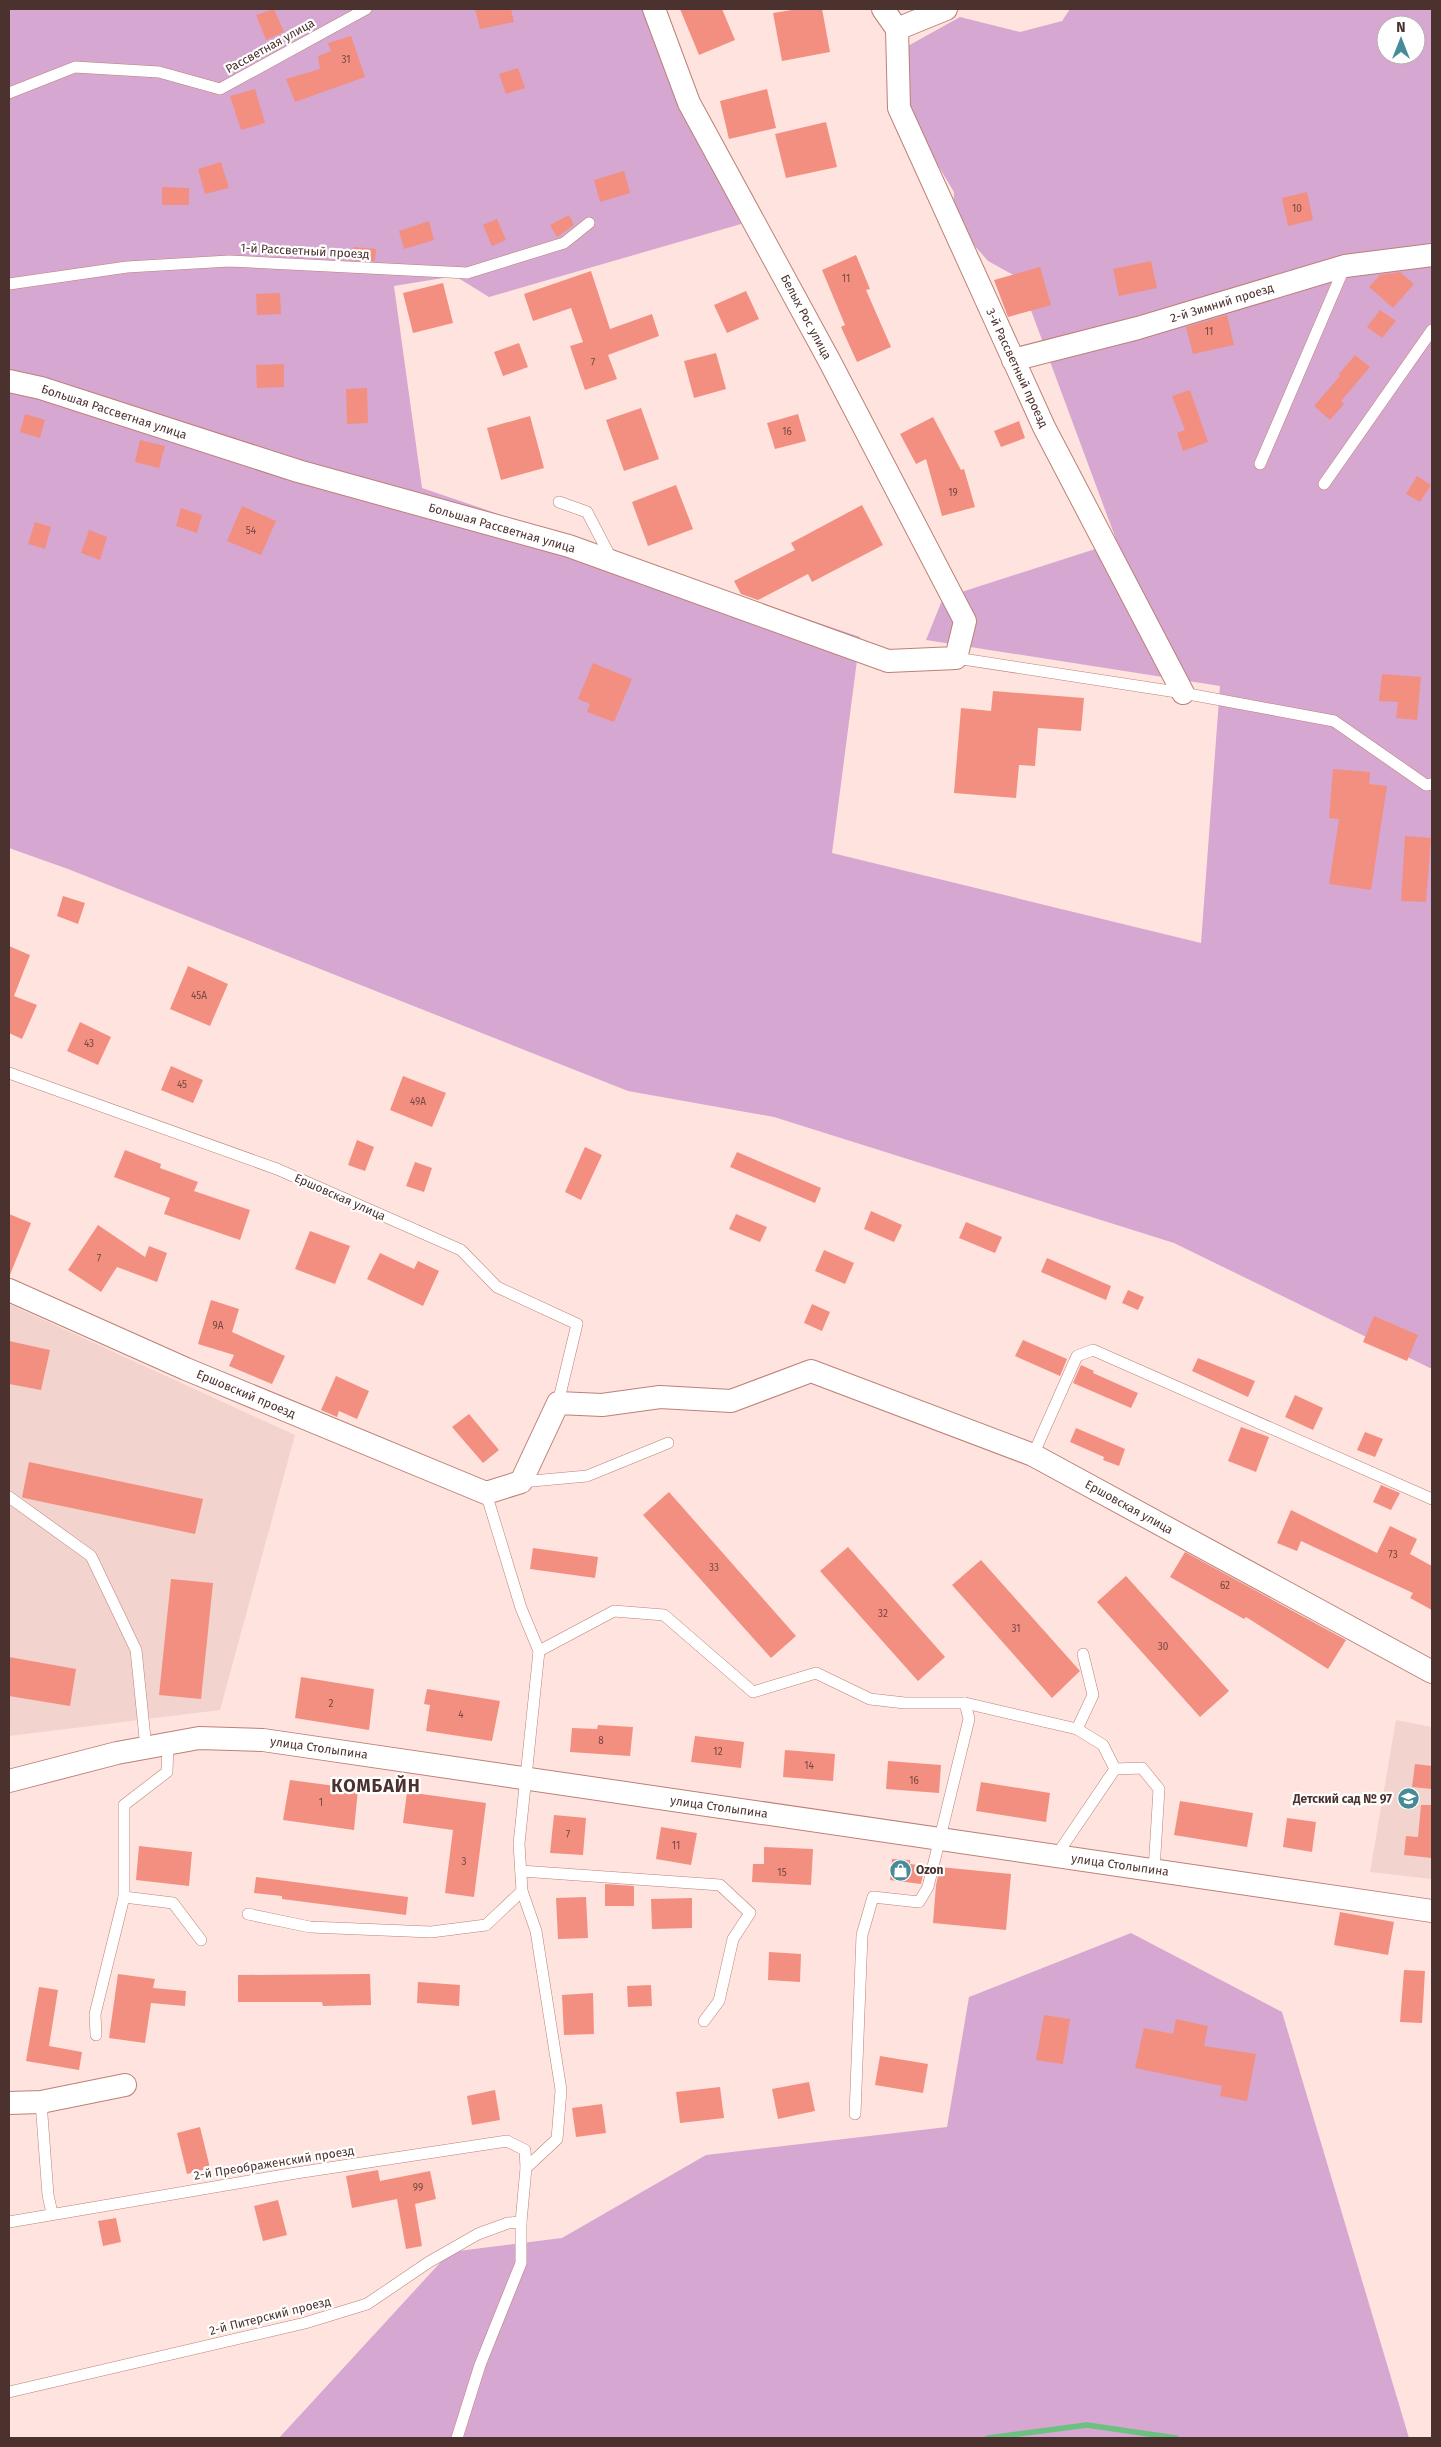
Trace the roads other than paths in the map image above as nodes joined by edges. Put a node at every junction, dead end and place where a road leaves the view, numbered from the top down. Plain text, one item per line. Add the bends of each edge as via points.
1 (366, 9) edge
2 (654, 9) edge
3 (883, 9) edge
4 (946, 9) edge
5 (897, 29) junction
6 (9, 93) edge
7 (589, 223) dead end
8 (1432, 255) edge
9 (1345, 266) junction
10 (9, 284) edge
11 (1432, 330) edge
12 (1013, 360) junction
13 (9, 381) edge
14 (1260, 464) dead end
15 (1324, 484) dead end
16 (559, 502) dead end
17 (612, 562) junction
18 (956, 658) junction
19 (1183, 693) junction
20 (1432, 784) edge
21 (9, 1073) edge
22 (9, 1290) edge
23 (558, 1403) junction
24 (668, 1443) dead end
25 (1033, 1455) junction
26 (520, 1482) junction
27 (486, 1493) junction
28 (9, 1497) edge
29 (1432, 1499) edge
30 (539, 1651) junction
31 (1083, 1654) dead end
32 (1432, 1672) edge
33 (965, 1703) junction
34 (1077, 1729) junction
35 (168, 1744) junction
36 (146, 1748) junction
37 (1115, 1769) junction
38 (526, 1779) junction
39 (9, 1781) edge
40 (938, 1839) junction
41 (1056, 1856) junction
42 (1154, 1870) junction
43 (521, 1871) junction
44 (522, 1891) junction
45 (124, 1897) junction
46 (1432, 1911) edge
47 (248, 1914) dead end
48 (201, 1940) dead end
49 (704, 2020) dead end
50 (96, 2035) dead end
51 (125, 2085) dead end
52 (42, 2102) junction
53 (9, 2103) edge
54 (855, 2114) dead end
55 (526, 2168) junction
56 (52, 2213) junction
57 (9, 2222) edge
58 (520, 2222) junction
59 (9, 2392) edge
60 (456, 2438) edge

1 - 6 lane, Рассветная улица via 220,89 159,72 75,67
2 - 18 street, Белых Рос улица via 689,103 829,360 965,621
3 - 5 street
4 - 5 street
5 - 12 street, 3-й Рассветный проезд via 899,108
7 - 10 lane, 1-й Рассветный проезд via 564,243 466,273 230,262 127,267
8 - 9 street, 2-й Зимний проезд
9 - 12 street, 2-й Зимний проезд via 1138,328
9 - 14 lane
11 - 15 lane
12 - 19 street, 3-й Рассветный проезд
13 - 17 street, Большая Рассветная улица via 42,388 298,471 569,546
16 - 17 lane via 587,512
17 - 18 street, Большая Рассветная улица via 888,660
18 - 19 lane
19 - 20 lane via 1334,721 1426,785
21 - 23 lane, Ершовская улица via 277,1169 461,1250 497,1287 577,1324
22 - 27 street, Ершовский проезд via 196,1373
23 - 25 street, Ершовская улица via 602,1405 660,1397 730,1402 811,1371
23 - 26 street
24 - 26 lane via 587,1476
25 - 29 lane via 1077,1356 1093,1350
25 - 32 street, Ершовская улица
26 - 27 street
27 - 30 lane via 521,1608
28 - 36 lane via 91,1556 136,1650
30 - 33 lane via 614,1611 664,1615 752,1692 816,1673 870,1699 905,1703
30 - 38 lane
31 - 34 lane via 1093,1695
33 - 34 lane
33 - 40 lane via 969,1719
34 - 37 lane via 1103,1745
35 - 36 street, улица Столыпина
35 - 38 street, улица Столыпина via 199,1738 264,1740
35 - 45 lane via 166,1772 124,1805
36 - 39 street, улица Столыпина
37 - 41 lane
37 - 42 lane via 1142,1768 1160,1789
38 - 40 street, улица Столыпина
38 - 43 lane via 519,1844
40 - 41 street, улица Столыпина
40 - 54 lane via 928,1887 918,1902 873,1897 862,1935
41 - 42 street, улица Столыпина
42 - 46 street, улица Столыпина
43 - 44 lane
43 - 49 lane via 720,1885 750,1913 733,1939 719,2001
44 - 47 lane via 486,1925 431,1932 310,1927
44 - 55 lane via 536,1931 561,2090 557,2139
45 - 48 lane via 173,1904
45 - 50 lane via 95,2014
51 - 52 street
52 - 53 street
52 - 56 lane
55 - 56 lane, 2-й Преображенский проезд via 525,2150 507,2141
55 - 58 lane
56 - 57 lane, 2-й Преображенский проезд
58 - 59 lane, 2-й Питерский проезд via 478,2234 366,2304 305,2323
58 - 60 lane via 520,2263 480,2365

